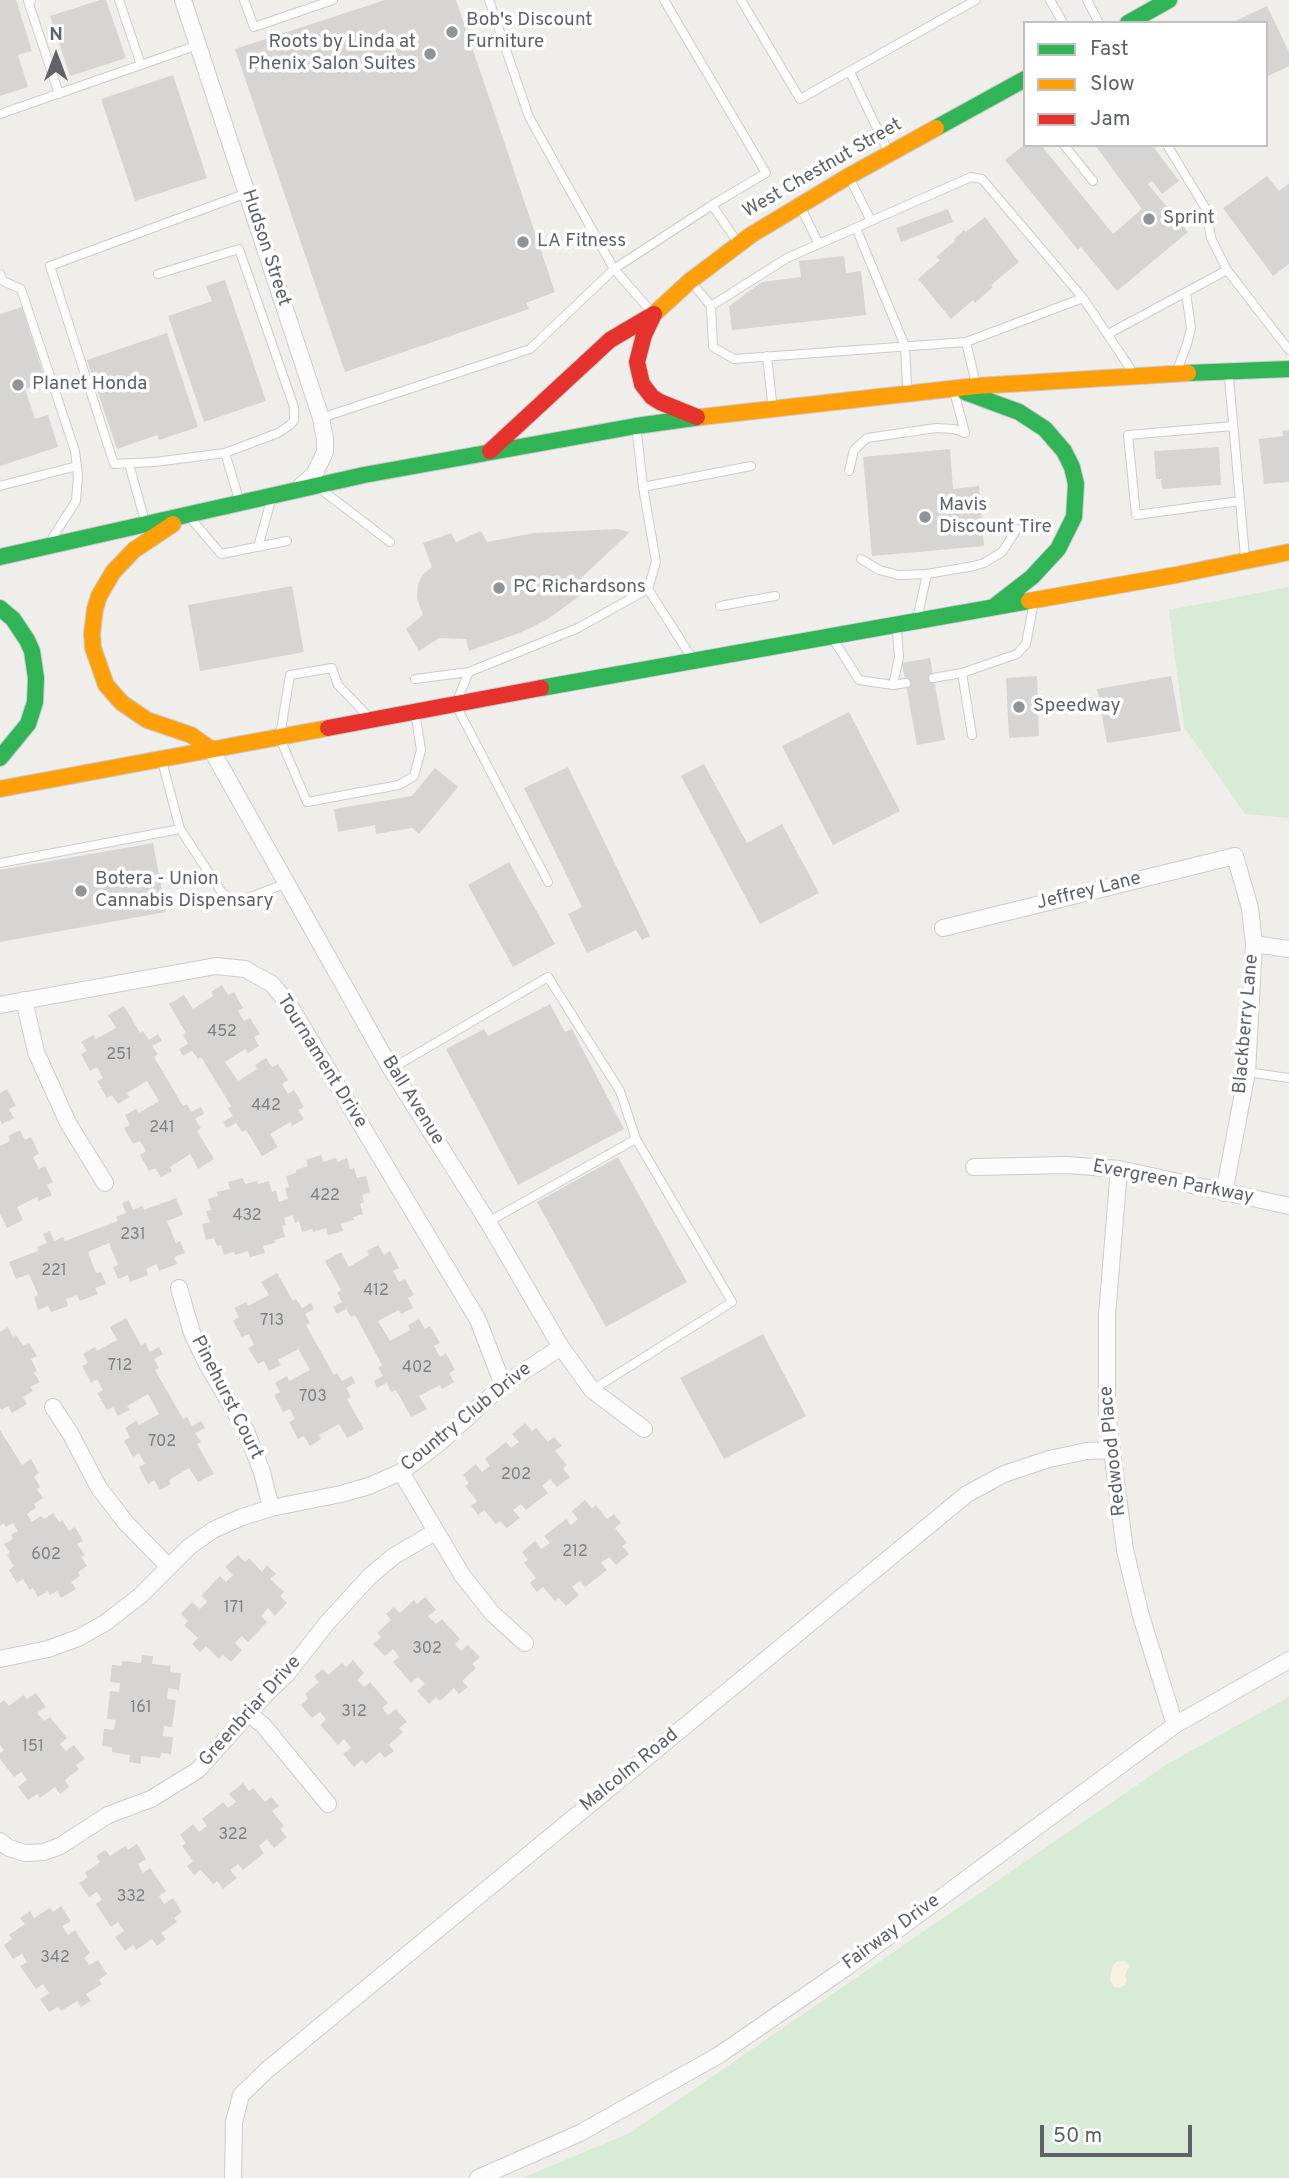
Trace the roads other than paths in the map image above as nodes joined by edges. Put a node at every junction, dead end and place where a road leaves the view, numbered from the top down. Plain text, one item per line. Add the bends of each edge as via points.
1 (31, 0) edge
2 (119, 0) edge
3 (183, 0) edge
4 (244, 0) edge
5 (333, 0) edge
6 (489, 0) edge
7 (664, 0) edge
8 (741, 0) edge
9 (976, 0) edge
10 (1050, 0) edge
11 (1087, 0) edge
12 (1169, 0) edge
13 (1062, 21) edge
14 (1098, 21) edge
15 (1132, 21) edge
16 (198, 45) junction
17 (141, 65) junction
18 (850, 72) junction
19 (1023, 85) edge
20 (60, 94) junction
21 (0, 114) edge
22 (1066, 147) edge
23 (1168, 147) edge
24 (889, 154) junction
25 (849, 176) junction
26 (1093, 181) dead end
27 (247, 193) junction
28 (712, 205) junction
29 (800, 206) junction
30 (871, 221) junction
31 (856, 228) junction
32 (739, 244) junction
33 (819, 244) junction
34 (614, 269) junction
35 (1227, 270) junction
36 (0, 274) edge
37 (158, 274) dead end
38 (690, 281) junction
39 (1186, 293) junction
40 (1083, 298) junction
41 (711, 306) junction
42 (654, 314) junction
43 (1108, 334) junction
44 (966, 342) junction
45 (905, 346) junction
46 (1289, 350) edge
47 (767, 356) junction
48 (1289, 369) edge
49 (1229, 371) junction
50 (1175, 373) junction
51 (1135, 375) junction
52 (976, 386) junction
53 (954, 388) junction
54 (908, 392) junction
55 (772, 408) junction
56 (321, 418) junction
57 (701, 418) junction
58 (636, 426) junction
59 (1233, 426) junction
60 (490, 451) junction
61 (225, 453) junction
62 (129, 464) junction
63 (77, 466) junction
64 (751, 466) dead end
65 (849, 471) dead end
66 (315, 485) junction
67 (0, 486) edge
68 (643, 487) junction
69 (296, 490) junction
70 (273, 495) junction
71 (1240, 501) junction
72 (240, 502) junction
73 (188, 515) junction
74 (146, 523) junction
75 (1017, 529) dead end
76 (288, 541) dead end
77 (390, 542) dead end
78 (47, 546) junction
79 (258, 547) junction
80 (1289, 552) edge
81 (0, 556) edge
82 (861, 559) dead end
83 (1245, 561) junction
84 (927, 574) junction
85 (648, 589) junction
86 (775, 596) dead end
87 (1034, 600) junction
88 (720, 606) dead end
89 (0, 608) edge
90 (993, 608) junction
91 (916, 621) junction
92 (897, 625) junction
93 (832, 636) junction
94 (693, 660) junction
95 (469, 672) junction
96 (962, 673) junction
97 (933, 678) dead end
98 (415, 680) dead end
99 (906, 682) dead end
100 (893, 685) junction
101 (456, 705) junction
102 (416, 712) junction
103 (372, 720) junction
104 (972, 735) dead end
105 (280, 738) junction
106 (211, 749) junction
107 (0, 758) edge
108 (161, 758) junction
109 (0, 789) edge
110 (180, 829) junction
111 (1236, 856) joint
112 (0, 863) edge
113 (548, 882) dead end
114 (287, 883) junction
115 (943, 928) dead end
116 (1254, 944) junction
117 (1289, 949) edge
118 (24, 1000) junction
119 (0, 1005) edge
120 (391, 1069) junction
121 (1247, 1072) junction
122 (1289, 1078) edge
123 (636, 1139) junction
124 (974, 1167) dead end
125 (1119, 1169) junction
126 (105, 1183) dead end
127 (1224, 1193) junction
128 (1289, 1206) edge
129 (488, 1222) junction
130 (179, 1288) dead end
131 (561, 1347) junction
132 (503, 1385) junction
133 (592, 1390) junction
134 (53, 1407) dead end
135 (644, 1429) dead end
136 (1112, 1450) junction
137 (401, 1472) junction
138 (271, 1508) junction
139 (435, 1532) junction
140 (168, 1566) junction
141 (525, 1643) dead end
142 (0, 1659) edge
143 (1289, 1660) edge
144 (248, 1714) junction
145 (1175, 1725) junction
146 (328, 1804) dead end
147 (0, 1841) edge
148 (233, 2178) edge
149 (478, 2178) edge

1 - 20 lane
2 - 17 lane
3 - 16 street, Hudson Street
4 - 5 lane via 254,27
6 - 34 lane via 529,117
7 - 28 lane via 766,173
8 - 18 lane via 800,99
9 - 18 lane
10 - 13 lane
11 - 14 lane
12 - 15 main road
16 - 17 lane
16 - 27 street, Hudson Street
17 - 20 lane
18 - 24 lane
19 - 24 main road, West Chestnut Street
20 - 21 lane
22 - 26 lane
23 - 35 lane via 1206,209 1211,238
24 - 25 main road, West Chestnut Street
25 - 29 main road, West Chestnut Street
25 - 30 lane
27 - 56 street, Hudson Street
27 - 62 lane via 50,266 114,464
28 - 32 lane
28 - 34 lane
29 - 32 main road, West Chestnut Street
29 - 33 lane
30 - 31 lane
30 - 40 lane via 971,177 982,179
31 - 33 lane
31 - 45 lane
32 - 38 main road, West Chestnut Street
33 - 41 lane via 787,258
34 - 42 lane
34 - 56 lane via 530,349
35 - 39 lane
35 - 46 lane
36 - 63 lane via 3,281 21,289
37 - 61 lane via 239,249 284,373 294,420 278,433
38 - 41 lane
38 - 42 main road, West Chestnut Street
39 - 43 lane
39 - 50 lane via 1191,328
40 - 43 lane
40 - 44 lane
41 - 47 lane via 713,346 734,359
42 - 57 main road via 637,362 642,384 660,402
42 - 60 main road via 610,340
43 - 51 lane
44 - 45 lane
44 - 52 lane
45 - 47 lane
45 - 54 lane
47 - 55 lane
48 - 49 main road
49 - 50 main road
49 - 59 lane
50 - 51 main road
51 - 52 main road
52 - 53 main road
53 - 54 main road
53 - 65 lane via 965,433 936,428 867,438 855,450
53 - 90 main road via 1007,406 1036,422 1059,443 1074,475 1076,505 1064,540 1042,568
54 - 55 main road
55 - 57 main road
56 - 69 street, Hudson Street via 326,444 323,459 314,475
57 - 58 main road
58 - 60 main road
58 - 68 lane
59 - 71 lane
59 - 71 lane via 1128,435 1136,514
60 - 66 main road
61 - 62 lane
61 - 72 lane
62 - 74 lane
63 - 67 lane
63 - 78 lane via 76,501
64 - 68 lane
66 - 69 main road
66 - 77 lane
68 - 85 lane via 656,562
69 - 70 main road
70 - 72 main road
70 - 79 lane
71 - 83 lane
72 - 73 main road
73 - 74 main road
73 - 79 lane via 221,554
73 - 106 main road via 134,550 113,572 95,610 93,648 106,685 122,703 146,720 191,735
74 - 78 main road
75 - 84 lane via 1002,552 984,563
76 - 79 lane
78 - 81 main road
80 - 83 main road
82 - 84 lane via 888,574
83 - 87 main road
84 - 91 lane
85 - 94 lane
85 - 95 lane via 578,628
86 - 88 lane
87 - 90 main road
87 - 96 lane via 1026,644 1017,654
89 - 107 main road via 27,640 35,665 36,691 28,724
90 - 91 main road
91 - 92 main road
92 - 93 main road
92 - 100 lane via 899,657
93 - 94 main road
93 - 100 lane via 859,680
94 - 101 main road
95 - 98 lane
95 - 101 lane
96 - 97 lane
96 - 104 lane
99 - 100 lane
101 - 102 main road
101 - 113 lane
102 - 103 main road
102 - 105 lane via 421,750 414,776 399,785 307,802
103 - 105 main road
103 - 105 lane via 338,685 331,668 290,676
105 - 106 main road
106 - 108 main road
106 - 114 street, Ball Avenue
108 - 109 main road
108 - 110 lane
110 - 112 lane
110 - 114 lane via 221,891 232,900
111 - 115 street, Jeffrey Lane
111 - 116 street, Blackberry Lane
114 - 120 street, Ball Avenue
116 - 117 street
116 - 121 street, Blackberry Lane
118 - 119 street, Tournament Drive
118 - 126 street via 36,1052 68,1123
118 - 132 street, Tournament Drive via 216,966 245,969 272,984 478,1320
120 - 123 lane via 548,977 620,1091
120 - 129 street, Ball Avenue
121 - 122 lane
121 - 127 street, Blackberry Lane
123 - 129 lane
123 - 133 lane via 732,1302
124 - 125 street, Evergreen Parkway
125 - 127 street, Evergreen Parkway
125 - 136 street, Redwood Place via 1107,1315 1107,1413
127 - 128 street, Evergreen Parkway
129 - 131 street, Ball Avenue
130 - 138 street, Pinehurst Court via 192,1333 246,1431
131 - 132 street, Country Club Drive
131 - 133 street, Ball Avenue
132 - 137 street, Country Club Drive
133 - 135 street, Ball Avenue
134 - 140 street via 99,1488
136 - 145 street, Redwood Place via 1125,1550
136 - 148 street, Malcolm Road via 1049,1459 1004,1474 967,1494 288,2052 241,2095 234,2122
137 - 138 street, Country Club Drive via 341,1494
137 - 139 street
138 - 140 street, Country Club Drive via 214,1530
139 - 141 street via 492,1613
139 - 144 street, Greenbriar Drive via 370,1576
140 - 142 street, Country Club Drive via 124,1609 78,1639
143 - 145 street, Fairway Drive
144 - 146 street via 263,1725
144 - 147 street, Greenbriar Drive via 198,1770 151,1799 108,1815 60,1846 25,1853
145 - 149 street, Fairway Drive via 847,1967 719,2054 580,2133

